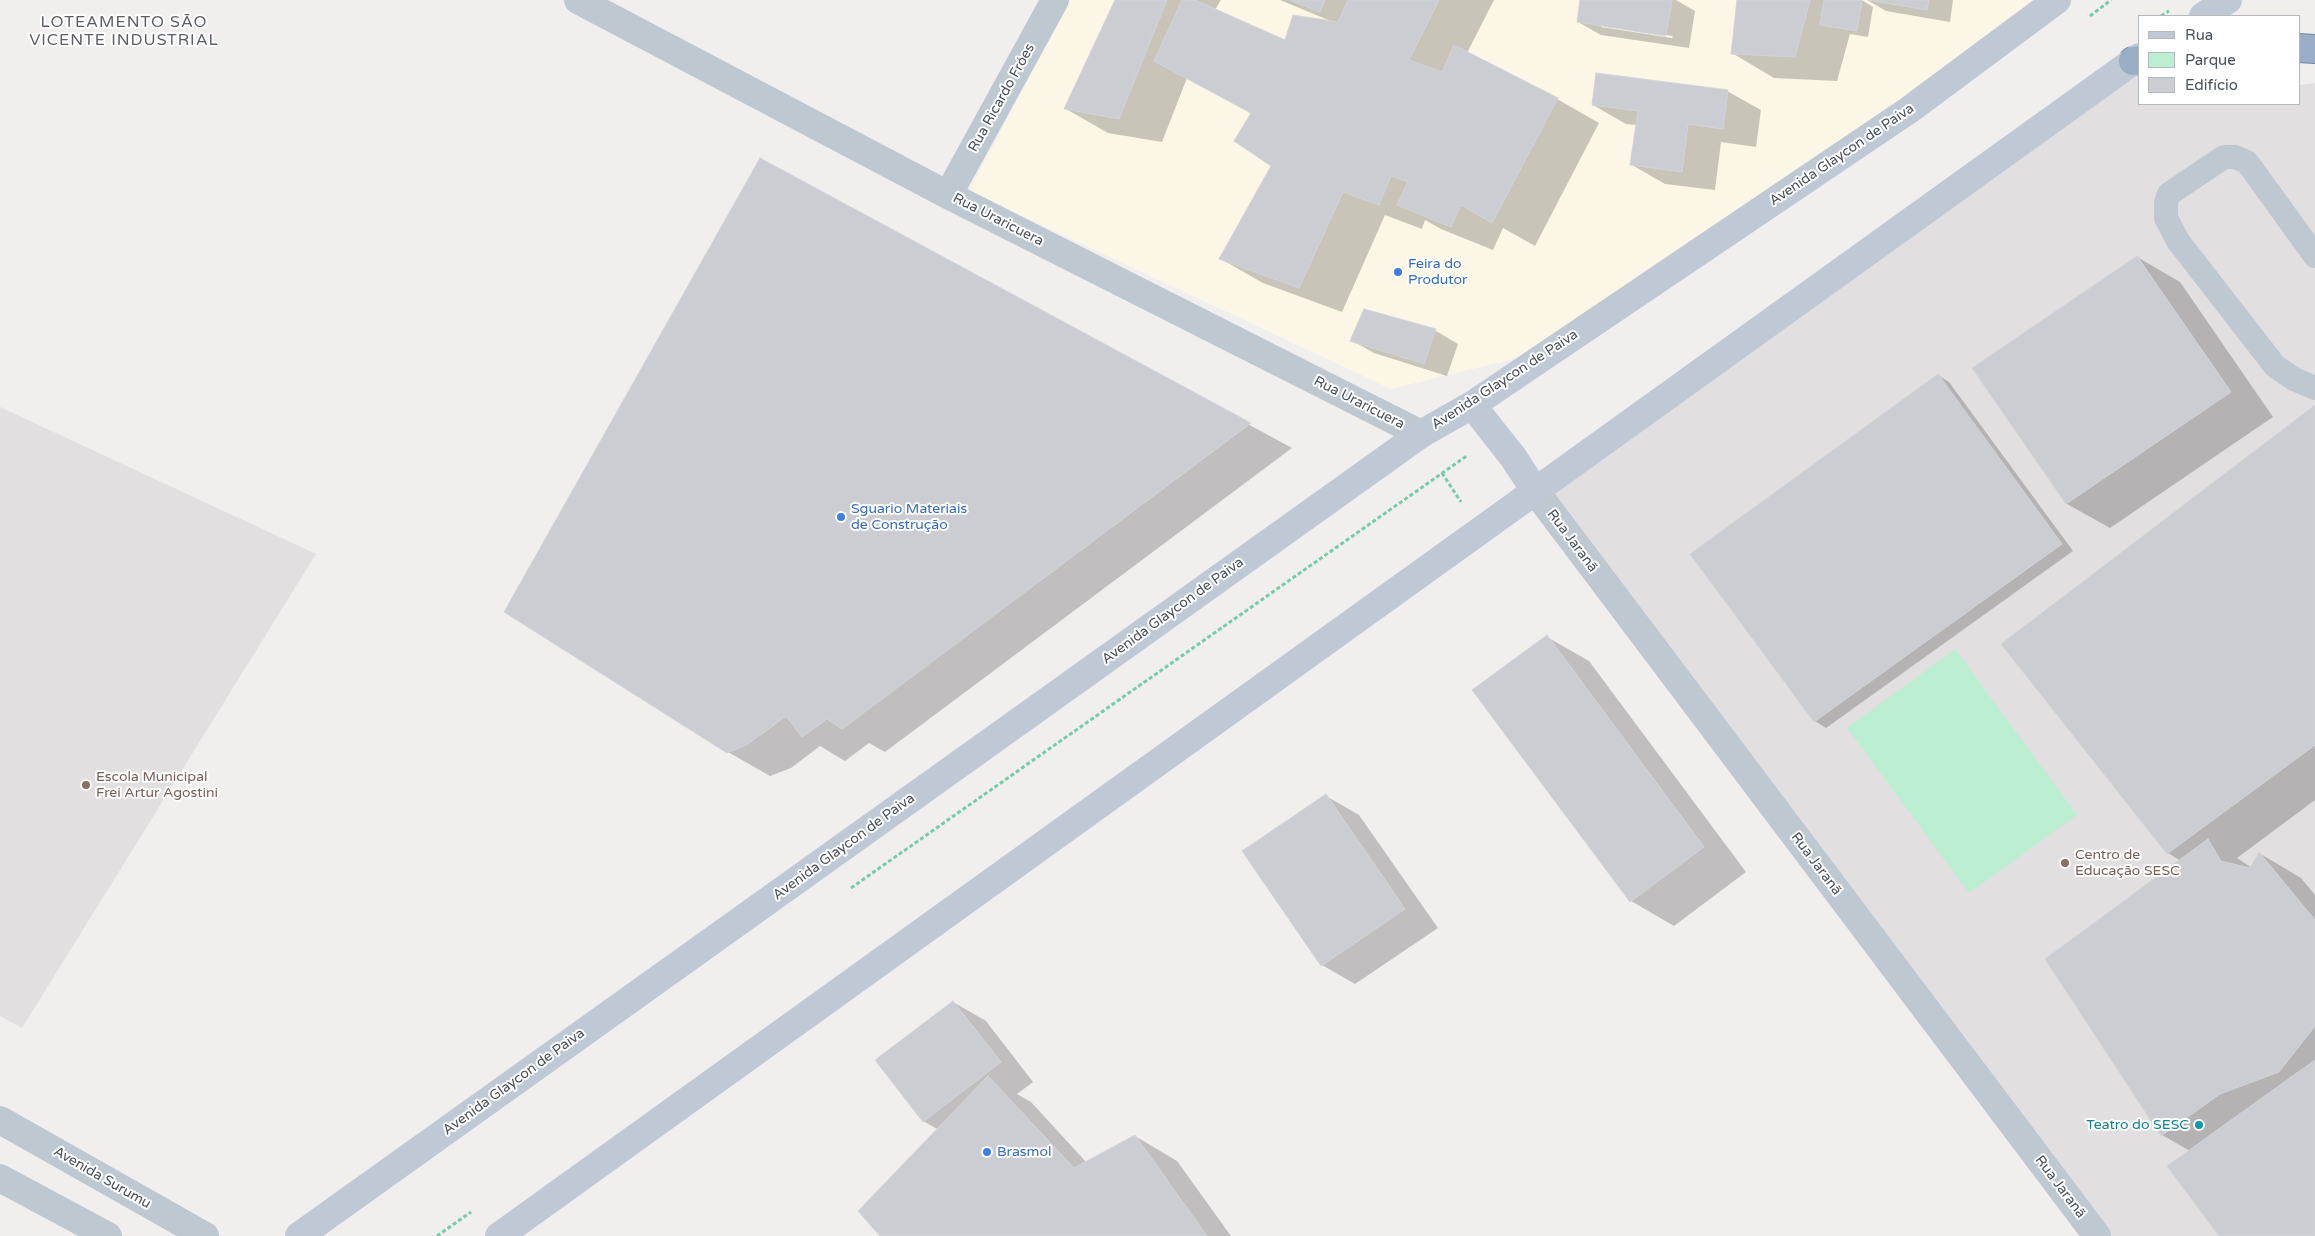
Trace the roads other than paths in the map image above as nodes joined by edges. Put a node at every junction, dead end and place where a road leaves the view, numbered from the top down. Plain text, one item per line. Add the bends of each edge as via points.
1 (578, 0) edge
2 (1055, 0) edge
3 (2057, 0) edge
4 (2228, 0) edge
5 (2205, 15) edge
6 (2300, 48) edge
7 (2315, 49) edge
8 (2137, 59) edge
9 (948, 195) junction
10 (2315, 256) edge
11 (2315, 388) edge
12 (1472, 405) junction
13 (1421, 434) junction
14 (1536, 492) junction
15 (0, 1120) edge
16 (0, 1178) edge
17 (108, 1236) edge
18 (205, 1236) edge
19 (298, 1236) edge
20 (499, 1236) edge
21 (2097, 1236) edge

1 - 9 street, Rua Uraricuera
2 - 9 street, Rua Ricardo Fróes
3 - 12 main road, Avenida Glaycon de Paiva via 1909,110
4 - 5 main road
6 - 7 highway
8 - 14 main road
9 - 13 street, Rua Uraricuera
10 - 11 lane via 2247,162 2224,157 2169,194 2166,218 2178,241 2275,366
12 - 13 main road, Avenida Glaycon de Paiva
12 - 14 main road
13 - 19 main road, Avenida Glaycon de Paiva
14 - 20 main road
14 - 21 street, Rua Jaranã
15 - 18 street, Avenida Surumu
16 - 17 street

